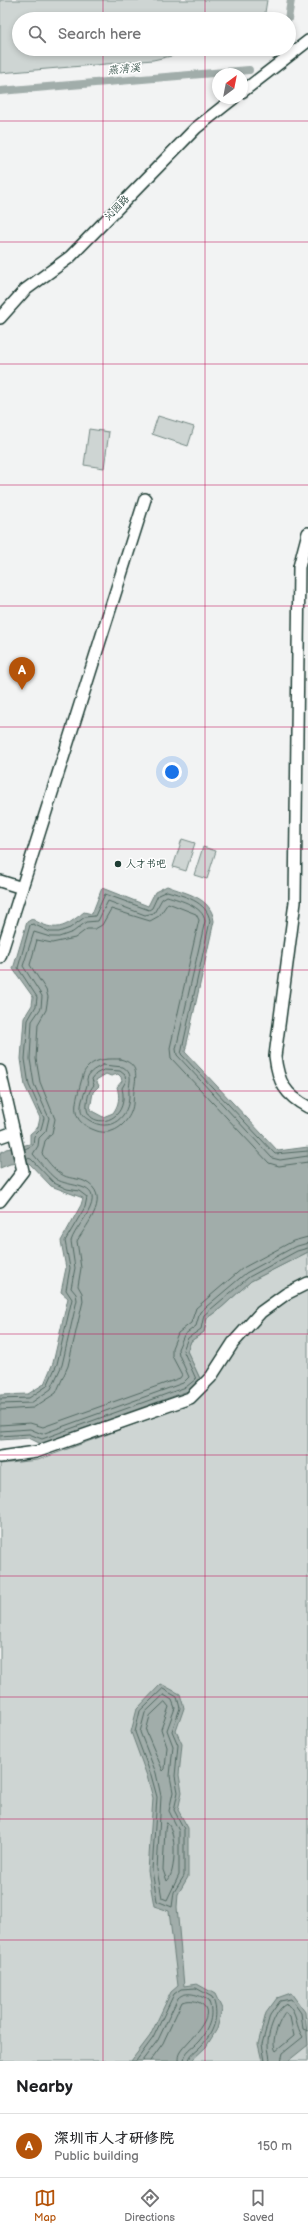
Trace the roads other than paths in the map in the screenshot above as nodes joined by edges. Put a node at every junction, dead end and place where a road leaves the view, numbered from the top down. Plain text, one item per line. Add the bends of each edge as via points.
1 (308, 41) edge
2 (296, 50) edge
3 (289, 56) edge
4 (248, 87) edge
5 (226, 104) edge
6 (0, 318) edge
7 (145, 499) dead end
8 (308, 532) edge
9 (0, 881) edge
10 (22, 888) junction
11 (0, 957) edge
12 (0, 1071) edge
13 (308, 1107) edge
14 (14, 1132) junction
15 (0, 1137) edge
16 (0, 1201) edge
17 (308, 1283) edge
18 (0, 1457) edge

1 - 2 street
3 - 4 street
5 - 6 street, 沁园路 via 196,128 70,257 25,290
7 - 10 street
8 - 13 street via 299,567 295,902 275,1056 278,1075 289,1095
9 - 10 street
10 - 11 street
12 - 14 street
14 - 15 street
14 - 16 street via 23,1171
17 - 18 street via 286,1294 261,1312 233,1342 211,1377 190,1398 36,1452

